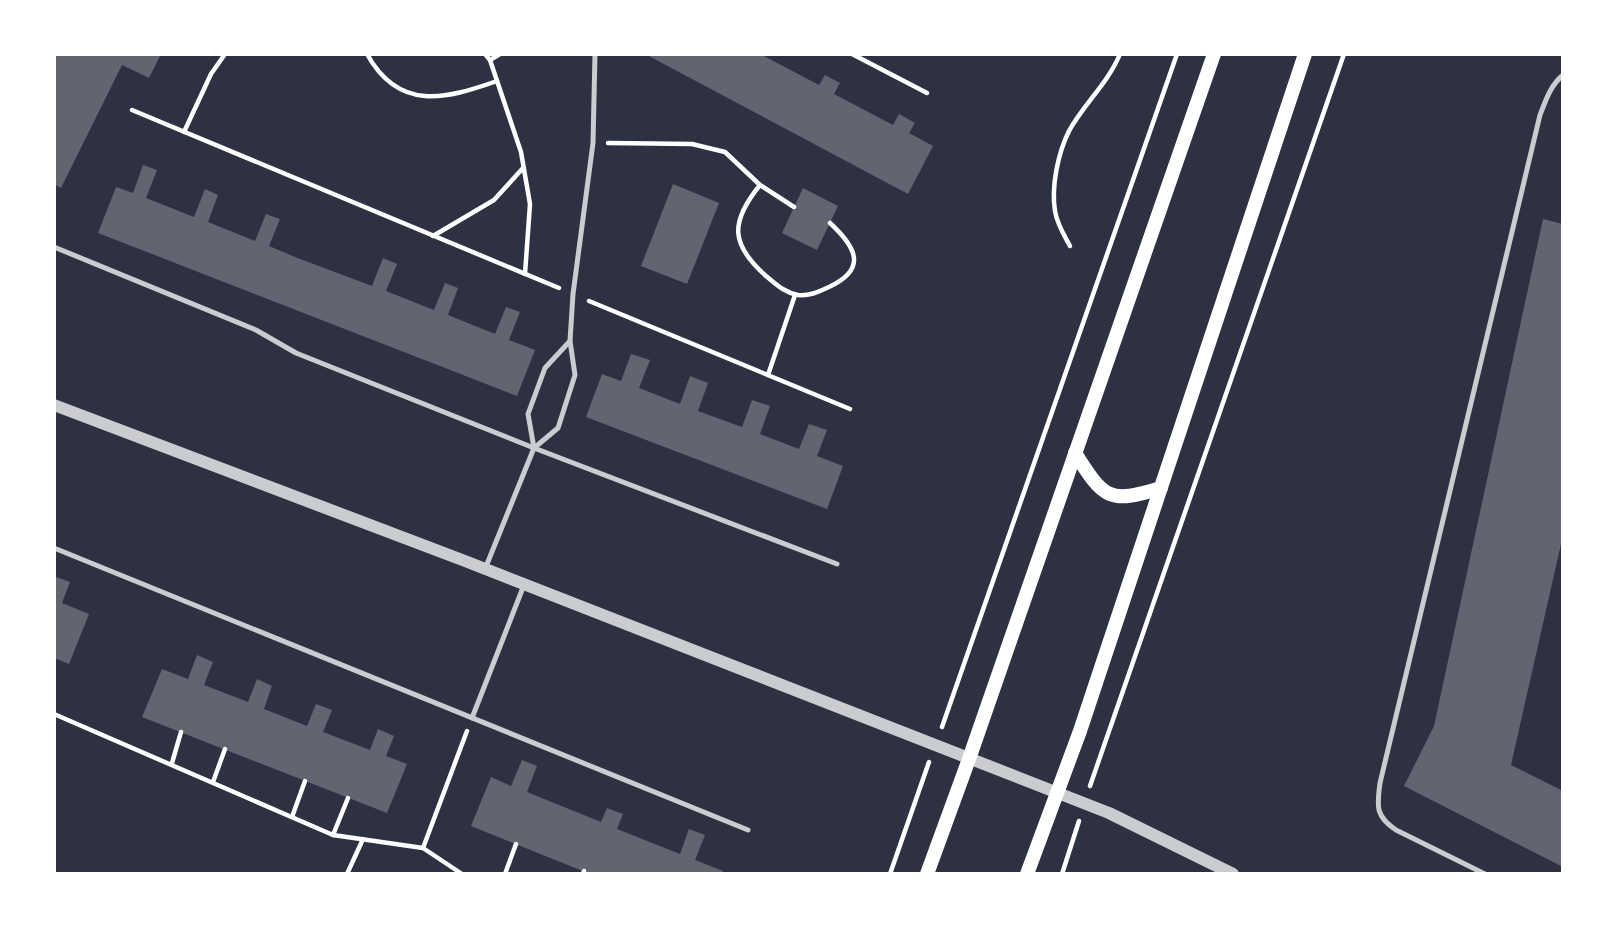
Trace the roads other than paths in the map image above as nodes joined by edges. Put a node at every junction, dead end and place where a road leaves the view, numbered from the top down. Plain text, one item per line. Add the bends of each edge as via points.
1 (595, 54) edge
2 (1214, 54) edge
3 (1305, 54) edge
4 (1563, 75) edge
5 (54, 247) edge
6 (570, 341) junction
7 (54, 405) edge
8 (534, 448) junction
9 (1075, 453) junction
10 (1161, 488) junction
11 (54, 548) edge
12 (837, 564) dead end
13 (485, 570) junction
14 (524, 585) junction
15 (471, 718) junction
16 (970, 759) junction
17 (1058, 794) junction
18 (748, 830) dead end
19 (927, 874) edge
20 (1027, 874) edge
21 (1233, 874) edge
22 (1485, 874) edge

1 - 6 lane via 593,142
2 - 9 main road
3 - 10 main road
4 - 22 lane via 1548,94 1540,116 1377,803 1385,823
5 - 8 lane via 256,330 296,353
6 - 8 lane via 545,368 528,414
6 - 8 lane via 575,375 558,428
7 - 13 street
8 - 12 lane
8 - 13 lane
9 - 10 main road via 1093,482 1110,495 1130,497
9 - 16 main road
10 - 17 main road
11 - 15 lane
13 - 14 street
14 - 15 lane
14 - 16 street
15 - 18 lane
16 - 17 street
16 - 19 main road
17 - 20 main road
17 - 21 street via 1109,813

